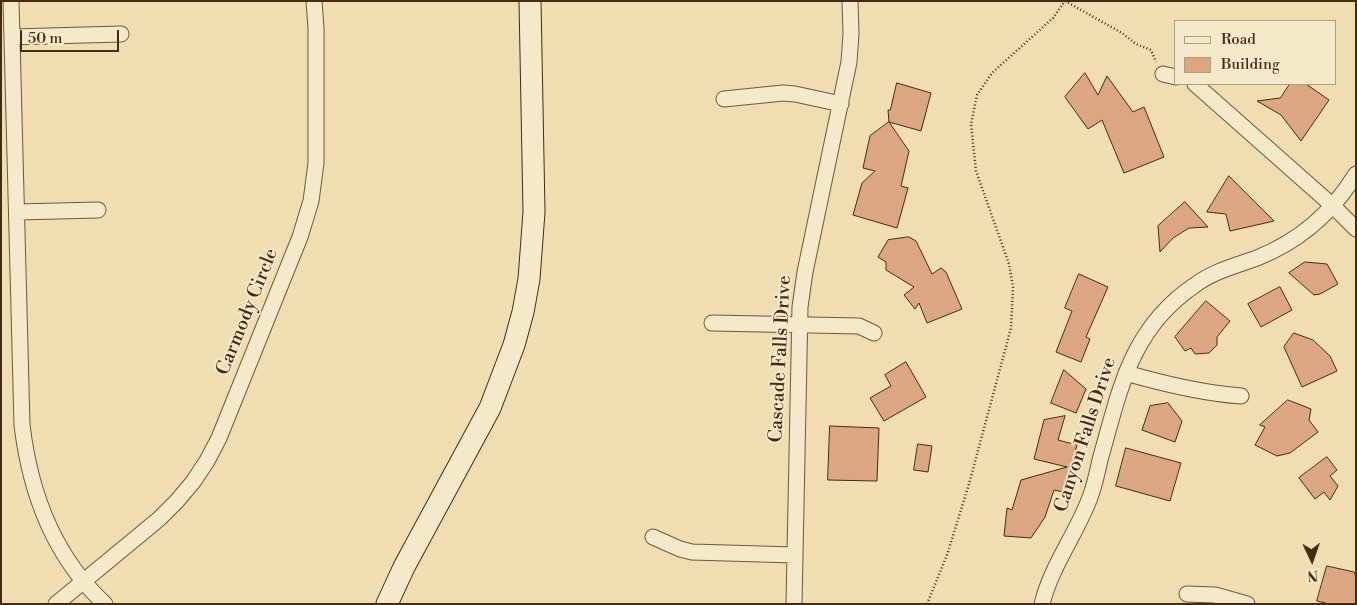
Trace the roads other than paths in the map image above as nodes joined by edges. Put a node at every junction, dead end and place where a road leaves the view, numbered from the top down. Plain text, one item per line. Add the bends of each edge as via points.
1 (11, 1) edge
2 (314, 1) edge
3 (530, 1) edge
4 (850, 1) edge
5 (121, 34) dead end
6 (12, 37) junction
7 (1196, 85) edge
8 (724, 98) dead end
9 (841, 104) junction
10 (1356, 174) edge
11 (1333, 206) junction
12 (98, 210) dead end
13 (17, 212) junction
14 (1356, 228) edge
15 (712, 323) dead end
16 (799, 325) junction
17 (874, 332) dead end
18 (1126, 373) junction
19 (1241, 396) dead end
20 (653, 537) dead end
21 (794, 555) junction
22 (84, 581) junction
23 (1187, 594) dead end
24 (56, 604) edge
25 (105, 604) edge
26 (387, 604) edge
27 (794, 604) edge
28 (1042, 604) edge
29 (1247, 604) edge

1 - 6 street
2 - 22 street, Carmody Circle via 316,163 311,201 300,237 207,461 193,482 159,519
3 - 26 street via 534,212 523,312 490,408
4 - 9 street, Cascade Falls Drive via 849,62
5 - 6 street
6 - 13 street
7 - 11 street
8 - 9 street via 795,94
9 - 16 street, Cascade Falls Drive via 804,272
10 - 11 street, Canyon Falls Drive
11 - 14 street
11 - 18 street, Canyon Falls Drive via 1290,242 1211,275 1172,302 1147,331
12 - 13 street
13 - 22 street via 25,453 40,508 62,550
15 - 16 street
16 - 17 street via 859,326
16 - 21 street, Cascade Falls Drive
18 - 19 street via 1192,390
18 - 28 street, Canyon Falls Drive via 1090,497 1051,577
20 - 21 street via 698,553
21 - 27 street, Cascade Falls Drive
22 - 24 street, Carmody Circle
22 - 25 street
23 - 29 street via 1215,594

